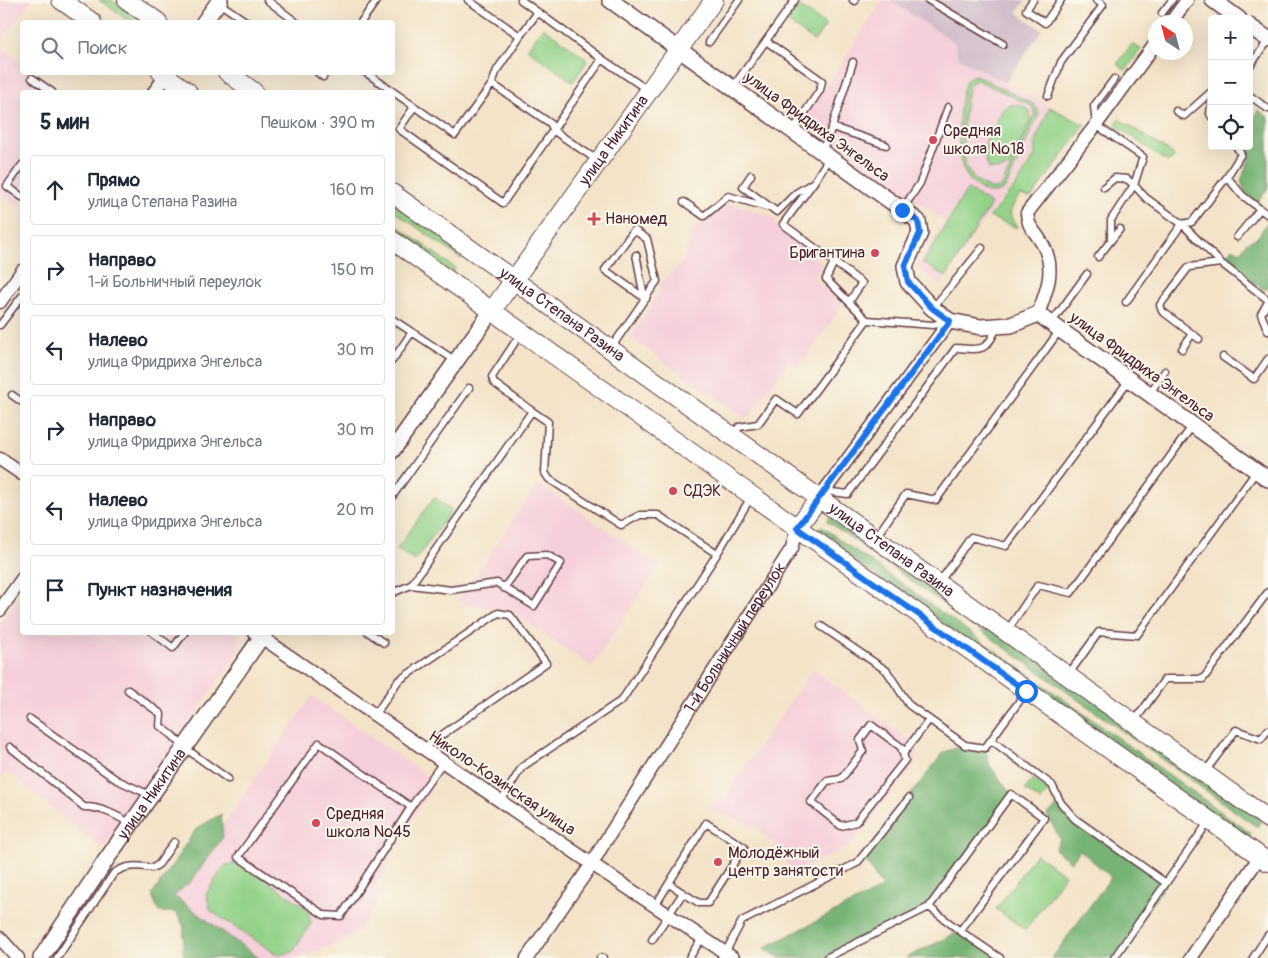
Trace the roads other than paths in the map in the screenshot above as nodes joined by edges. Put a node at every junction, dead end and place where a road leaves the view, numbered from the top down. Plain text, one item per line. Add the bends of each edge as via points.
1 (61, 0) edge
2 (127, 0) edge
3 (267, 0) edge
4 (377, 0) edge
5 (468, 0) edge
6 (521, 0) edge
7 (610, 0) edge
8 (714, 0) edge
9 (739, 0) edge
10 (795, 0) edge
11 (928, 0) edge
12 (1033, 0) edge
13 (1061, 0) edge
14 (1096, 0) edge
15 (1172, 0) edge
16 (1187, 0) edge
17 (1213, 0) edge
18 (219, 1) edge
19 (538, 12) junction
20 (1167, 15) edge
21 (1170, 15) edge
22 (1234, 15) edge
23 (89, 20) edge
24 (155, 20) edge
25 (205, 20) edge
26 (244, 20) edge
27 (293, 20) edge
28 (362, 20) edge
29 (1253, 31) edge
30 (520, 36) junction
31 (1268, 40) edge
32 (766, 41) junction
33 (709, 42) dead end
34 (1003, 44) dead end
35 (679, 49) junction
36 (1148, 54) edge
37 (602, 59) junction
38 (1253, 61) edge
39 (853, 62) dead end
40 (164, 75) edge
41 (166, 75) edge
42 (231, 75) edge
43 (369, 75) edge
44 (32, 78) dead end
45 (1114, 78) dead end
46 (492, 84) junction
47 (732, 88) junction
48 (49, 90) edge
49 (155, 90) edge
50 (185, 90) edge
51 (251, 90) edge
52 (390, 90) edge
53 (649, 91) junction
54 (395, 93) edge
55 (1048, 96) dead end
56 (1253, 99) edge
57 (1211, 105) edge
58 (414, 107) junction
59 (948, 107) dead end
60 (1268, 109) edge
61 (1176, 111) dead end
62 (1096, 125) junction
63 (832, 127) junction
64 (554, 130) junction
65 (792, 131) junction
66 (886, 145) dead end
67 (1238, 150) edge
68 (826, 155) junction
69 (598, 161) junction
70 (20, 168) edge
71 (751, 175) dead end
72 (1227, 177) junction
73 (814, 182) junction
74 (1134, 185) junction
75 (1104, 187) dead end
76 (395, 195) edge
77 (20, 196) edge
78 (684, 202) dead end
79 (771, 208) junction
80 (1260, 209) junction
81 (902, 210) junction
82 (1268, 215) edge
83 (1182, 224) junction
84 (1120, 229) dead end
85 (1237, 237) dead end
86 (1111, 240) junction
87 (395, 242) edge
88 (982, 248) dead end
89 (636, 256) dead end
90 (1098, 257) dead end
91 (834, 262) junction
92 (1221, 263) junction
93 (1086, 274) dead end
94 (20, 275) edge
95 (512, 280) junction
96 (20, 299) edge
97 (646, 299) junction
98 (1268, 301) edge
99 (0, 302) edge
100 (849, 302) junction
101 (1126, 302) dead end
102 (932, 308) junction
103 (491, 312) junction
104 (1038, 314) junction
105 (867, 320) junction
106 (395, 321) edge
107 (950, 321) junction
108 (0, 325) edge
109 (998, 326) junction
110 (1056, 327) junction
111 (1268, 331) edge
112 (412, 332) junction
113 (522, 334) junction
114 (1192, 334) junction
115 (1199, 339) dead end
116 (610, 349) junction
117 (1182, 349) dead end
118 (1223, 357) dead end
119 (395, 358) edge
120 (1268, 359) edge
121 (456, 361) junction
122 (1165, 371) dead end
123 (1129, 379) junction
124 (469, 388) dead end
125 (1149, 394) junction
126 (12, 395) dead end
127 (20, 401) edge
128 (532, 411) junction
129 (1192, 425) junction
130 (732, 436) junction
131 (395, 447) edge
132 (0, 459) edge
133 (20, 473) edge
134 (1263, 475) edge
135 (395, 493) edge
136 (822, 495) junction
137 (751, 496) junction
138 (797, 528) junction
139 (875, 538) junction
140 (717, 554) junction
141 (20, 583) edge
142 (939, 584) junction
143 (411, 585) junction
144 (504, 588) junction
145 (395, 592) edge
146 (1268, 592) edge
147 (0, 610) edge
148 (821, 626) dead end
149 (1006, 632) junction
150 (156, 635) edge
151 (183, 635) edge
152 (259, 635) edge
153 (261, 635) edge
154 (372, 635) edge
155 (384, 643) dead end
156 (1068, 676) junction
157 (128, 690) dead end
158 (1026, 691) junction
159 (375, 715) junction
160 (30, 719) dead end
161 (929, 720) junction
162 (1134, 723) junction
163 (1268, 730) edge
164 (991, 740) junction
165 (10, 747) dead end
166 (185, 748) junction
167 (423, 748) junction
168 (903, 754) junction
169 (443, 762) junction
170 (1204, 773) junction
171 (228, 778) dead end
172 (151, 796) junction
173 (909, 798) dead end
174 (501, 801) junction
175 (411, 807) junction
176 (1268, 818) edge
177 (1210, 821) junction
178 (131, 824) junction
179 (174, 842) dead end
180 (1265, 854) edge
181 (592, 864) junction
182 (1166, 883) junction
183 (669, 884) junction
184 (683, 893) junction
185 (655, 906) junction
186 (929, 906) junction
187 (668, 915) junction
188 (960, 931) junction
189 (1268, 935) edge
190 (0, 938) edge
191 (702, 938) junction
192 (652, 940) dead end
193 (726, 956) edge
194 (18, 958) edge
195 (41, 958) edge
196 (56, 958) edge
197 (527, 958) edge
198 (689, 958) edge
199 (826, 958) edge
200 (1000, 958) edge
201 (1114, 958) edge
202 (1191, 958) edge
203 (1254, 958) edge

1 - 23 main road
2 - 24 main road
3 - 27 lane
4 - 28 lane
5 - 30 lane
6 - 19 lane
7 - 35 street, улица Фридриха Энгельса
8 - 35 main road, улица Никитина
9 - 33 lane
10 - 32 lane
11 - 34 lane
12 - 13 lane via 1026,10 1045,23
14 - 55 lane via 1103,5 1061,62
15 - 20 lane
16 - 21 street
17 - 22 street
18 - 25 street
18 - 26 lane
19 - 30 lane
19 - 37 lane
29 - 31 street
30 - 46 lane via 497,70
31 - 38 lane
32 - 47 lane
32 - 65 lane via 822,81 820,90
35 - 47 street, улица Фридриха Энгельса
35 - 53 main road, улица Никитина
36 - 62 street
37 - 53 lane
37 - 64 lane
39 - 63 lane
40 - 49 street
41 - 50 main road
42 - 51 main road
43 - 52 lane
44 - 48 lane
45 - 62 lane via 1094,106
46 - 58 lane via 455,135
46 - 64 lane
47 - 65 street, улица Фридриха Энгельса
53 - 69 main road, улица Никитина
54 - 58 lane
56 - 60 lane
57 - 61 lane via 1212,91 1184,116
58 - 64 lane via 399,129 503,204
59 - 81 lane via 920,183
62 - 74 lane via 1143,157
62 - 104 street via 1027,212 1028,225 1041,240 1050,260 1048,286
63 - 66 lane
63 - 68 lane
64 - 69 lane
65 - 68 street, улица Фридриха Энгельса
67 - 72 lane via 1241,154
68 - 73 lane
68 - 81 street, улица Фридриха Энгельса
69 - 95 main road, улица Никитина
70 - 77 lane via 7,186
71 - 79 lane via 743,187
72 - 80 lane
72 - 83 lane via 1192,222
73 - 79 lane via 796,193 777,212
73 - 91 lane via 783,224
74 - 75 lane via 1128,179 1115,178
74 - 83 lane via 1146,198
74 - 86 lane via 1110,220
76 - 95 main road, улица Степана Разина
78 - 79 lane via 704,216 728,196
80 - 82 lane
80 - 85 lane
81 - 102 street, улица Фридриха Энгельса via 918,221 920,233 905,266 908,282
83 - 92 lane
83 - 101 lane
84 - 86 lane
86 - 90 lane
87 - 103 main road
88 - 102 lane
89 - 97 lane
91 - 100 lane via 826,279
91 - 100 lane via 862,283
92 - 98 lane
92 - 114 lane via 1189,267 1160,305 1162,311
93 - 110 lane
94 - 99 street
95 - 103 main road, улица Никитина
95 - 116 main road, улица Степана Разина
96 - 108 lane
97 - 97 lane via 657,280 647,239 634,230 606,270
97 - 116 lane
98 - 111 lane via 1261,314
100 - 105 lane
102 - 107 street, улица Фридриха Энгельса
103 - 113 main road
103 - 121 street
104 - 109 street, улица Фридриха Энгельса via 1011,325
104 - 110 street, улица Фридриха Энгельса
105 - 107 lane via 933,325
105 - 130 lane via 798,414 776,399 758,424 739,427
106 - 112 lane
107 - 109 street, улица Фридриха Энгельса
107 - 136 street, 1-й Больничный переулок
109 - 136 lane via 990,343 978,350 956,348 848,494
110 - 123 street, улица Фридриха Энгельса
110 - 139 lane via 936,500 906,494
112 - 119 lane
112 - 121 lane
113 - 128 lane via 492,377 494,383
113 - 137 main road
114 - 115 lane
114 - 117 lane
116 - 130 main road, улица Степана Разина
118 - 120 lane via 1254,379
121 - 131 street
122 - 125 lane
123 - 125 street, улица Фридриха Энгельса
123 - 142 lane via 1006,546 971,537
124 - 135 lane
125 - 129 street, улица Фридриха Энгельса
126 - 127 lane
128 - 140 lane via 548,422 545,473 549,479 621,525 640,514 658,515
128 - 143 lane
129 - 134 street, улица Фридриха Энгельса
129 - 149 lane via 1071,593 1038,585
130 - 136 main road, улица Степана Разина
132 - 133 street
134 - 156 lane via 1137,635 1099,632
136 - 138 main road, 1-й Больничный переулок
136 - 139 main road, улица Степана Разина
137 - 138 main road
137 - 140 lane
138 - 158 main road
138 - 181 street, 1-й Больничный переулок via 792,548
139 - 142 main road, улица Степана Разина
140 - 174 lane via 622,700 522,767
141 - 147 street
142 - 149 main road, улица Степана Разина
143 - 144 lane via 451,590 497,583
143 - 145 lane
144 - 144 lane via 534,606 561,563 547,554 527,556
146 - 162 lane via 1203,679 1165,679
148 - 161 lane via 886,671 909,705
149 - 156 main road, улица Степана Разина
150 - 151 lane via 173,648
152 - 166 street, улица Никитина
153 - 159 street, Николо-Козинская улица
154 - 155 lane
156 - 162 main road, улица Степана Разина
157 - 166 lane via 161,714 160,726
158 - 164 lane
158 - 177 main road
159 - 167 street, Николо-Козинская улица
159 - 167 lane via 398,682 498,613 510,615 546,663
160 - 172 lane via 117,780
161 - 164 lane via 965,745 985,748
161 - 168 lane
162 - 170 main road, улица Степана Разина
163 - 170 lane via 1261,739 1236,730
164 - 182 lane via 1052,785 1061,803 1075,819
165 - 178 lane via 84,807 95,807
166 - 171 lane
166 - 172 street, улица Никитина
167 - 169 street, Николо-Козинская улица
168 - 168 lane via 905,760 856,822 841,826 811,802 827,781 841,779 863,751 860,740 871,725 901,748
169 - 174 street, Николо-Козинская улица
169 - 175 lane
170 - 176 main road, улица Степана Разина
172 - 178 street, улица Никитина
173 - 193 lane via 857,863 742,922
174 - 181 street, Николо-Козинская улица
175 - 175 lane via 341,916 324,915 238,857 319,743
177 - 180 main road
177 - 182 lane
178 - 195 street, улица Никитина
179 - 196 lane via 153,868 136,865 122,867 114,873
180 - 202 street
181 - 185 street, Николо-Козинская улица
181 - 197 street, 1-й Больничный переулок
182 - 201 lane
183 - 184 lane
183 - 184 lane via 706,823 744,847 708,903 699,903
183 - 185 lane
184 - 187 lane
185 - 187 street, Николо-Козинская улица
186 - 188 lane
186 - 188 lane via 1011,794 1044,818
186 - 199 lane
187 - 191 street, Николо-Козинская улица
187 - 192 lane
188 - 200 lane
189 - 203 lane
190 - 194 street
191 - 193 street, Николо-Козинская улица
191 - 198 lane

